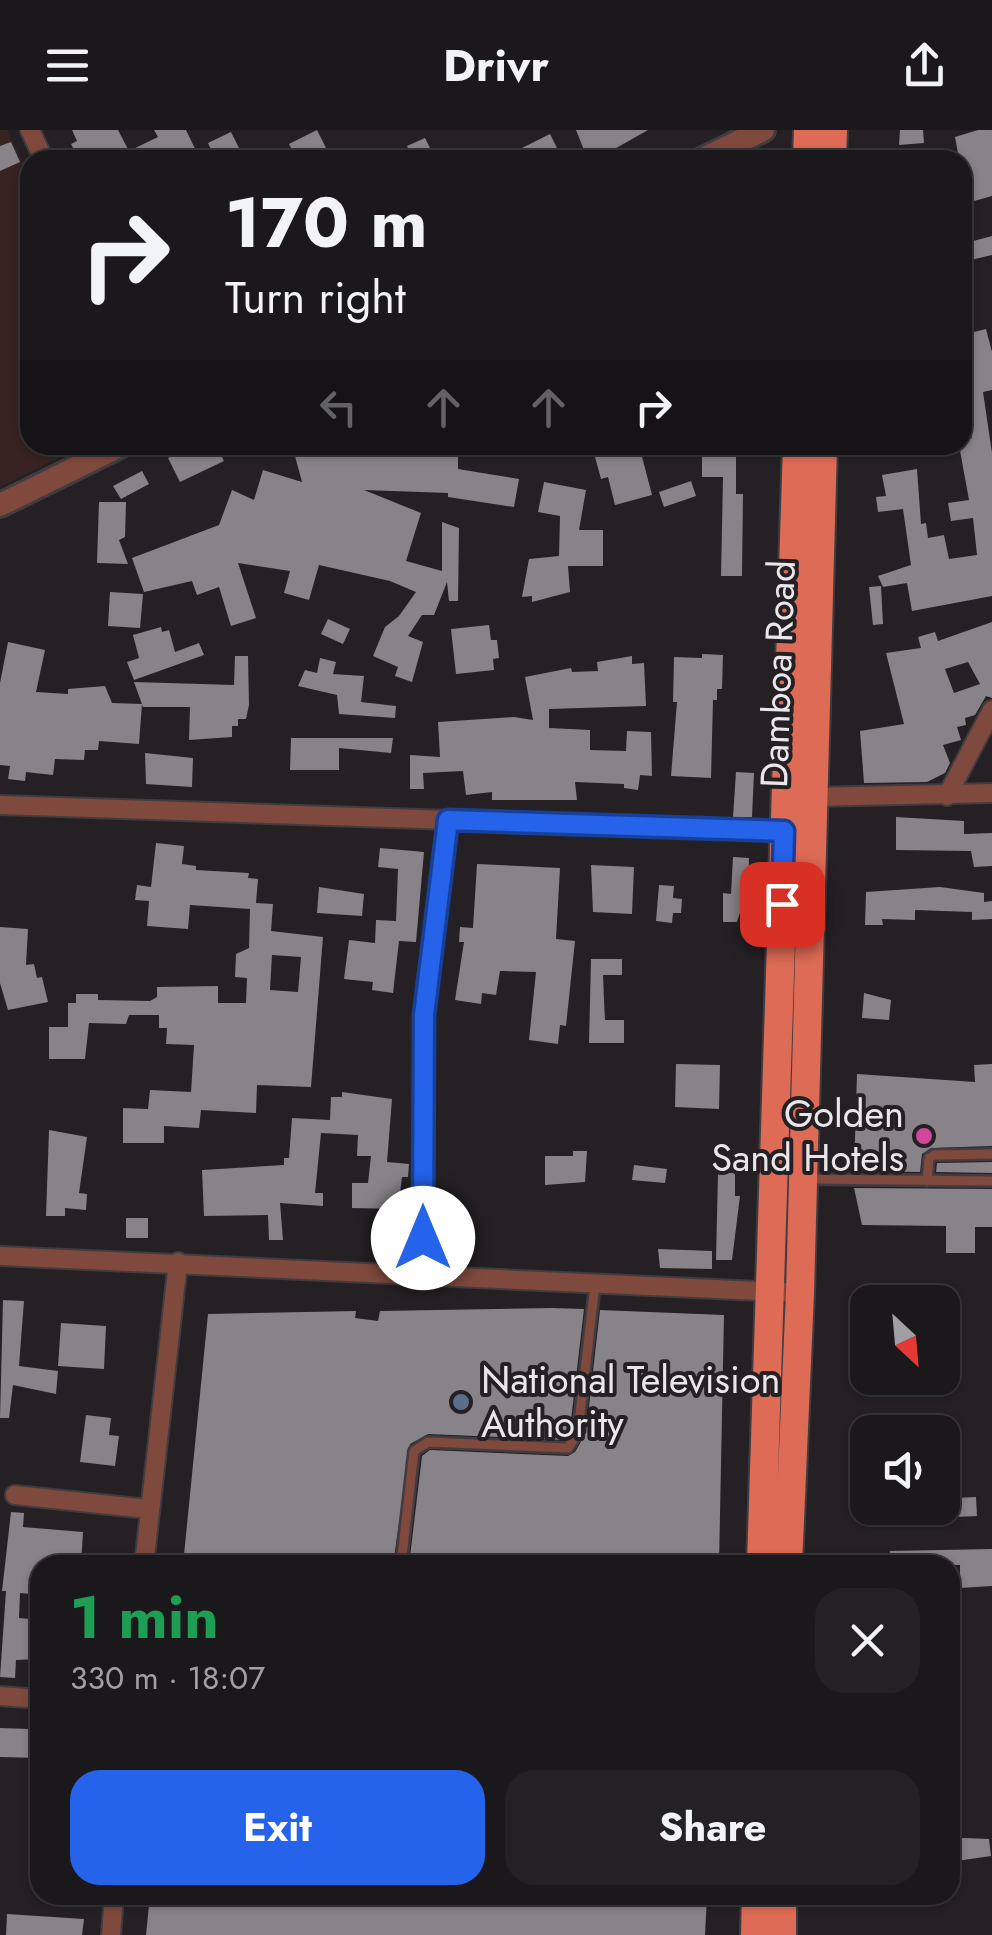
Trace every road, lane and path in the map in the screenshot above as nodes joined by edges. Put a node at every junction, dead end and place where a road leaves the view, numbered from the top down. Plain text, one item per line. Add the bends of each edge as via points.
1 (763, 130) edge
2 (722, 150) edge
3 (102, 455) edge
4 (796, 455) edge
5 (823, 455) edge
6 (0, 505) edge
7 (992, 710) edge
8 (992, 793) edge
9 (947, 796) junction
10 (812, 797) junction
11 (0, 804) edge
12 (448, 820) junction
13 (784, 831) junction
14 (992, 1154) edge
15 (804, 1179) junction
16 (927, 1180) junction
17 (992, 1181) edge
18 (0, 1256) edge
19 (178, 1262) junction
20 (423, 1275) junction
21 (595, 1284) junction
22 (771, 1294) junction
23 (800, 1294) junction
24 (15, 1495) dead end
25 (148, 1509) junction
26 (145, 1555) edge
27 (401, 1555) edge
28 (761, 1555) edge
29 (788, 1555) edge
30 (0, 1696) edge
31 (30, 1699) edge
32 (113, 1905) edge
33 (756, 1905) edge
34 (782, 1905) edge
35 (111, 1935) edge
36 (756, 1935) edge
37 (782, 1935) edge

1 - 2 street
3 - 6 street
4 - 13 main road, Damboa Road
5 - 10 main road, Damboa Road
7 - 9 street
8 - 9 street
9 - 10 street
10 - 15 main road, Damboa Road
11 - 12 street
12 - 13 street
12 - 20 street via 424,1015
13 - 22 main road, Damboa Road
14 - 16 lane via 934,1156
15 - 16 lane
15 - 23 main road, Damboa Road
16 - 17 lane
18 - 19 street
19 - 20 street
19 - 25 street
20 - 21 street
21 - 22 street
21 - 27 lane via 578,1432 568,1448 428,1442 414,1451
22 - 23 street
22 - 28 main road, Damboa Road
23 - 29 main road, Damboa Road
24 - 25 street
25 - 26 street
30 - 31 street
32 - 35 street
33 - 36 main road
34 - 37 main road

